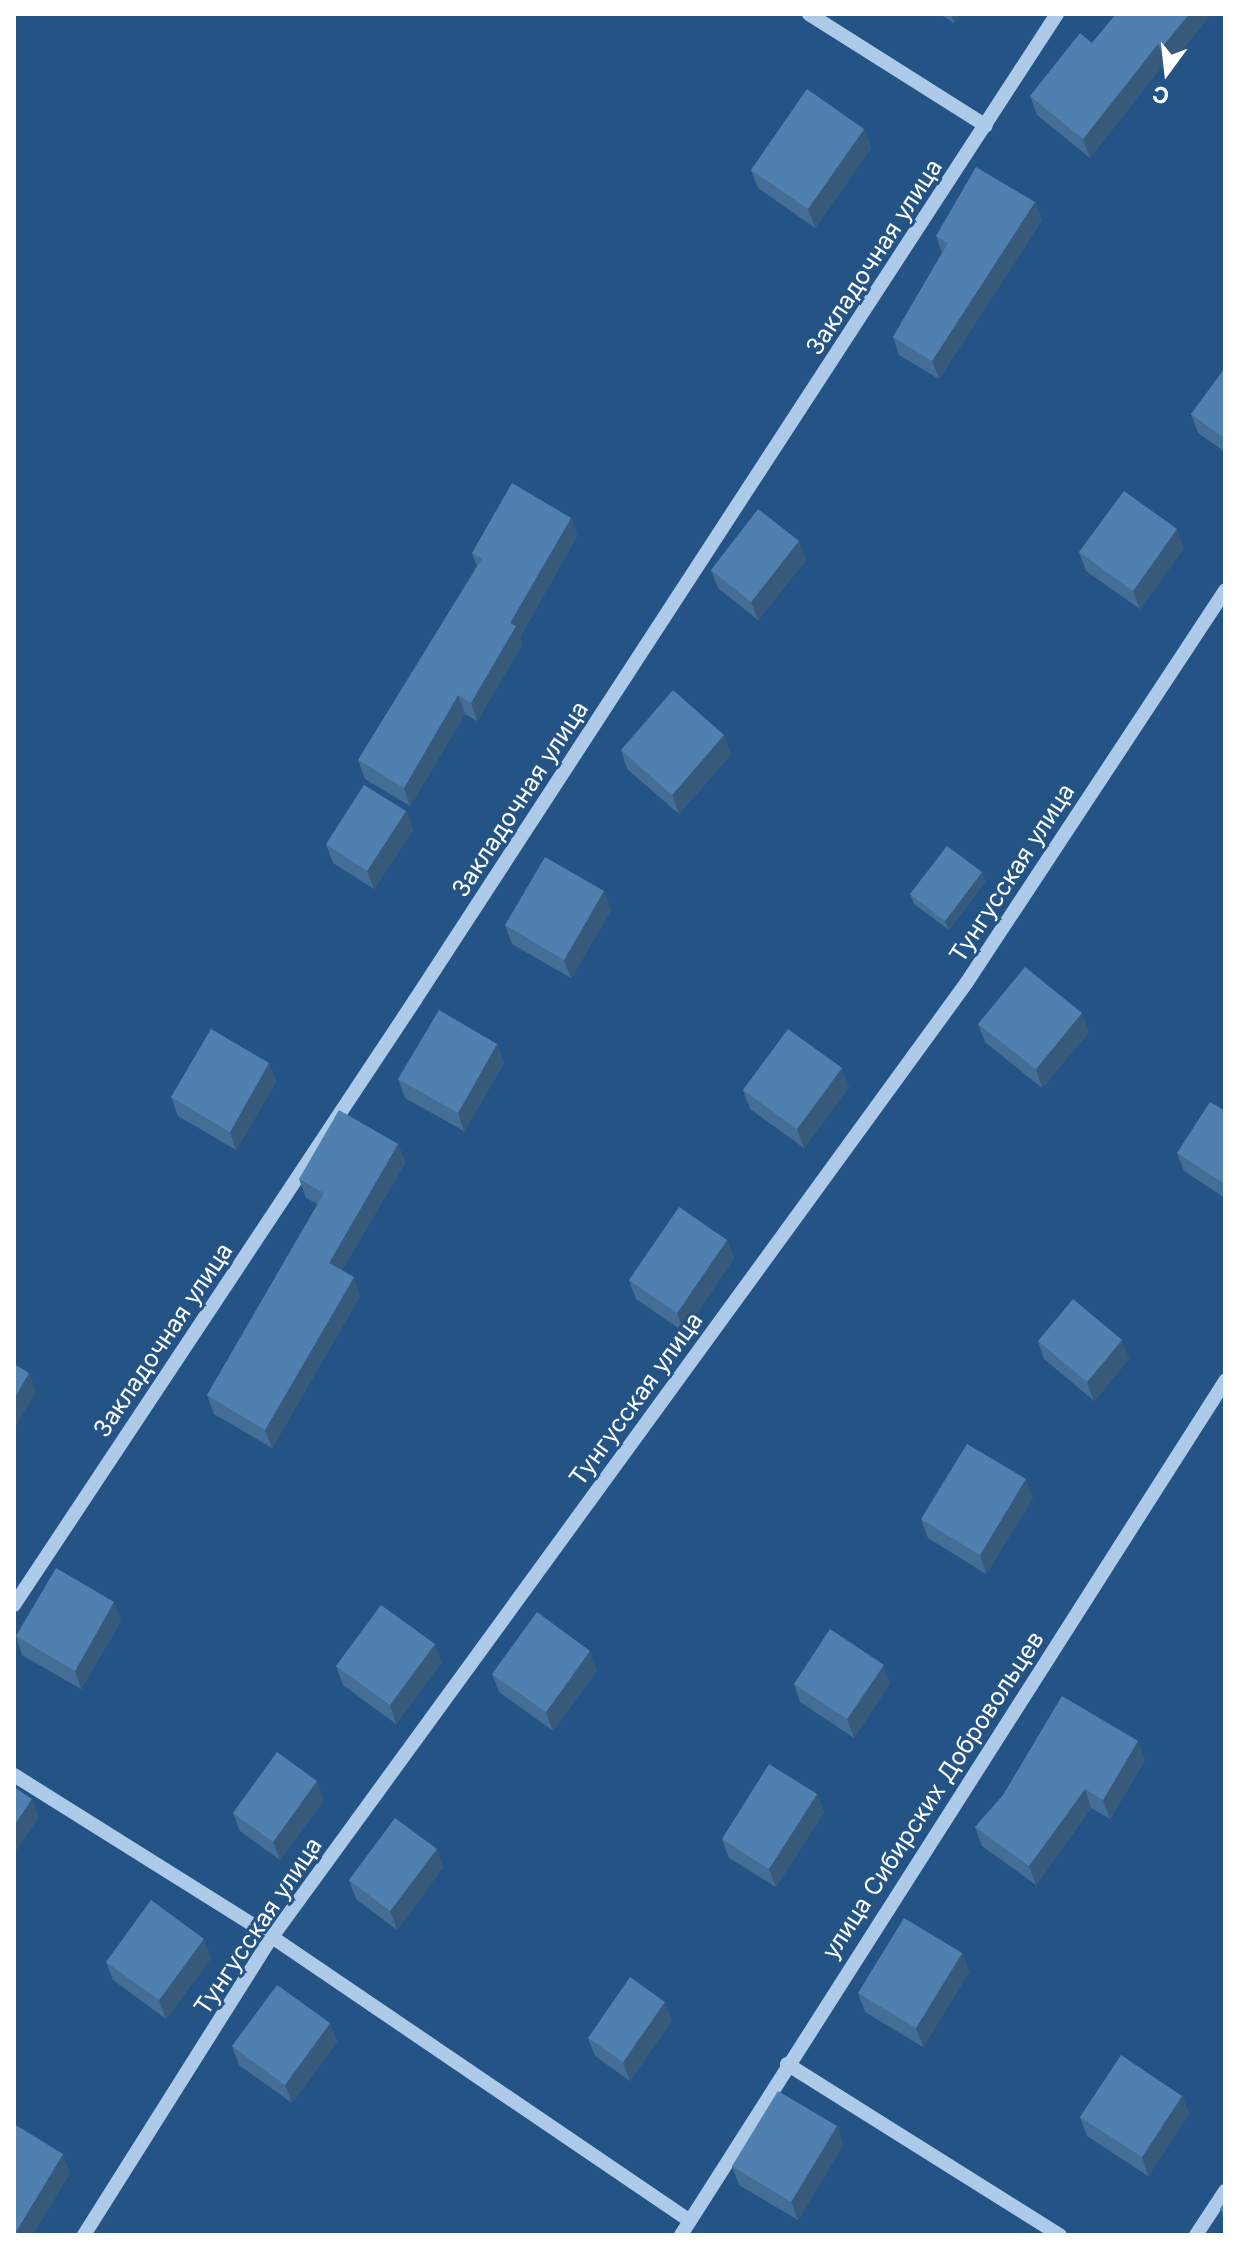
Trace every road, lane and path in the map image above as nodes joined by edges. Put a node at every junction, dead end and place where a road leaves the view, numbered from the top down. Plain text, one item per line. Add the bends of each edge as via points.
1 (809, 14) edge
2 (1057, 14) edge
3 (986, 126) junction
4 (1225, 590) edge
5 (1225, 1381) edge
6 (14, 1605) edge
7 (14, 1775) edge
8 (272, 1937) junction
9 (787, 2064) junction
10 (1225, 2191) edge
11 (690, 2221) junction
12 (84, 2235) edge
13 (681, 2235) edge
14 (1060, 2235) edge
15 (1196, 2235) edge

1 - 3 street
2 - 3 street, Закладочная улица
3 - 6 street, Закладочная улица
4 - 8 street, Тунгусская улица via 967,982
5 - 9 street, улица Сибирских Добровольцев
7 - 8 street
8 - 11 street
8 - 12 street, Тунгусская улица
9 - 11 street, улица Сибирских Добровольцев
9 - 14 street
10 - 15 street
11 - 13 street, улица Сибирских Добровольцев

